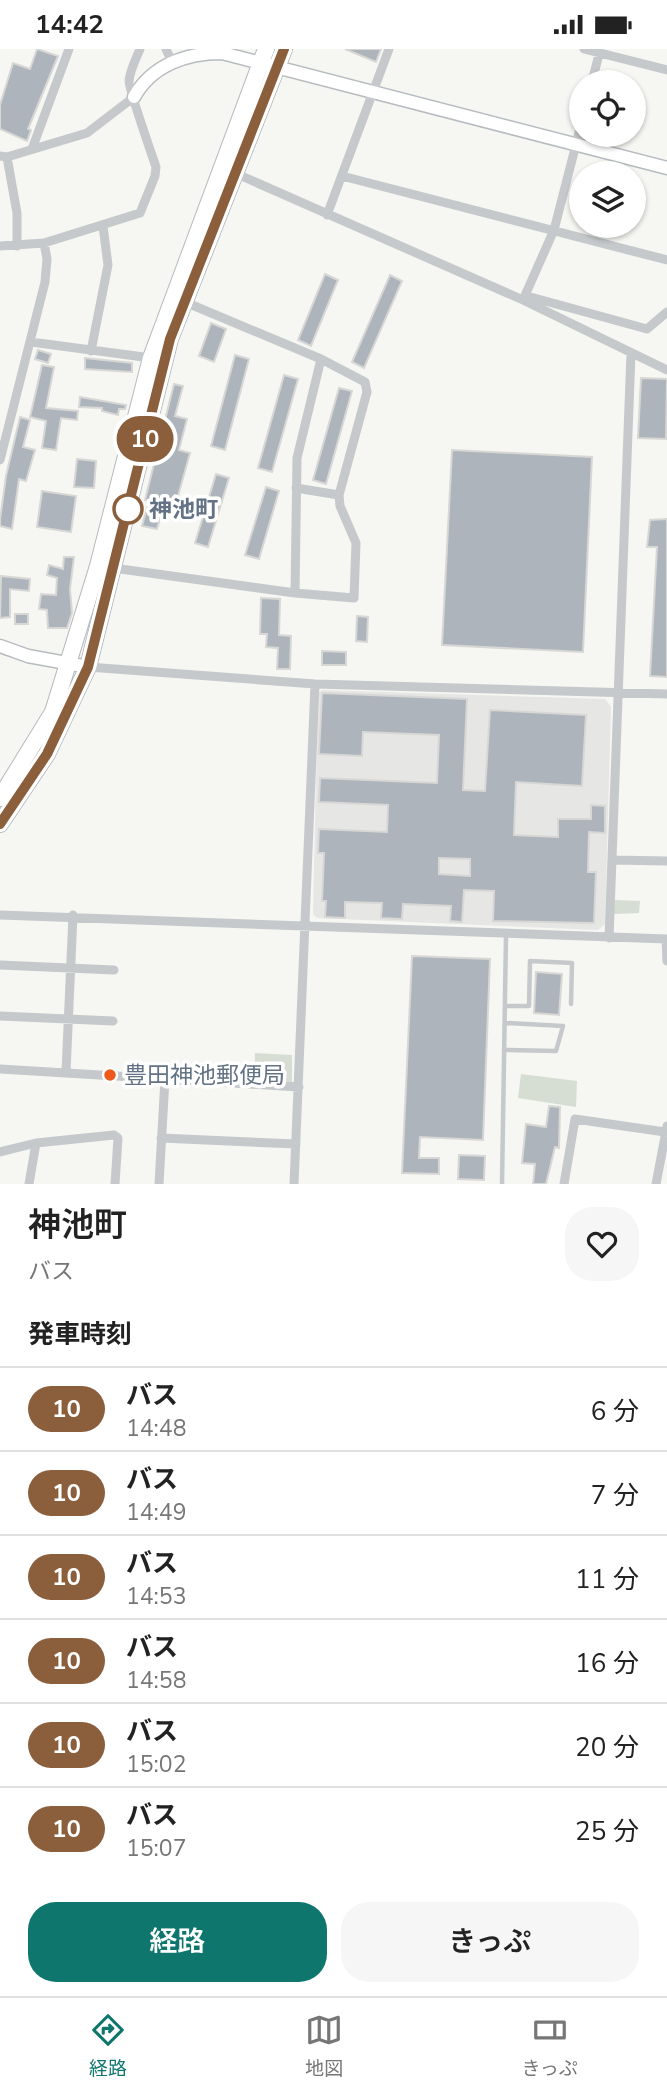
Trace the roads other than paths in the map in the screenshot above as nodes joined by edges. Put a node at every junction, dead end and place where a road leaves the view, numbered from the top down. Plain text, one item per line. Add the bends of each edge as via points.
1 (69, 49) edge
2 (140, 49) edge
3 (166, 49) edge
4 (284, 49) edge
5 (389, 49) edge
6 (584, 49) edge
7 (600, 54) junction
8 (263, 55) edge
9 (172, 62) junction
10 (277, 65) junction
11 (595, 70) edge
12 (667, 70) edge
13 (373, 91) junction
14 (134, 97) junction
15 (569, 142) edge
16 (575, 147) edge
17 (587, 147) edge
18 (32, 149) junction
19 (4, 156) edge
20 (667, 168) edge
21 (237, 174) junction
22 (342, 176) junction
23 (327, 215) junction
24 (103, 226) junction
25 (554, 230) junction
26 (44, 243) junction
27 (0, 246) edge
28 (18, 246) junction
29 (667, 260) edge
30 (525, 298) junction
31 (185, 302) junction
32 (667, 311) edge
33 (31, 342) junction
34 (91, 351) junction
35 (631, 353) junction
36 (150, 358) junction
37 (321, 359) junction
38 (667, 370) edge
39 (0, 460) edge
40 (296, 488) junction
41 (339, 495) junction
42 (113, 568) junction
43 (295, 593) junction
44 (0, 646) edge
45 (66, 665) junction
46 (88, 667) junction
47 (315, 684) junction
48 (617, 692) junction
49 (667, 694) edge
50 (1, 794) edge
51 (0, 824) edge
52 (612, 860) junction
53 (667, 861) edge
54 (0, 915) edge
55 (73, 915) junction
56 (304, 927) junction
57 (506, 935) junction
58 (609, 938) junction
59 (666, 939) edge
60 (667, 961) edge
61 (0, 965) edge
62 (71, 969) junction
63 (114, 969) dead end
64 (571, 1004) dead end
65 (507, 1006) junction
66 (0, 1016) edge
67 (68, 1019) junction
68 (113, 1021) dead end
69 (506, 1023) junction
70 (505, 1050) junction
71 (0, 1069) edge
72 (66, 1072) junction
73 (165, 1079) junction
74 (299, 1087) junction
75 (666, 1129) edge
76 (162, 1138) junction
77 (36, 1143) junction
78 (296, 1144) junction
79 (0, 1151) edge
80 (663, 1162) edge
81 (29, 1184) edge
82 (116, 1184) edge
83 (159, 1184) edge
84 (294, 1184) edge
85 (502, 1184) edge
86 (564, 1184) edge
87 (656, 1184) edge

1 - 18 street
2 - 14 street via 129,79
3 - 9 street
4 - 10 highway
5 - 13 street
6 - 7 street
7 - 11 street
7 - 12 street
8 - 9 street via 209,53
8 - 10 street
8 - 36 highway
9 - 14 street via 145,80
10 - 13 street
10 - 21 highway
13 - 15 street
13 - 22 street
14 - 18 street via 87,133
14 - 24 street via 155,176 138,216
16 - 25 street
17 - 20 street
18 - 19 street
19 - 28 street via 18,213
21 - 23 street
21 - 31 highway
22 - 23 street
22 - 25 street
23 - 30 street
24 - 26 street
24 - 34 street via 108,265
25 - 29 street
25 - 30 street
26 - 28 street
26 - 33 street via 47,270
27 - 28 street
30 - 32 street via 647,329
30 - 35 street
31 - 37 street
31 - 42 highway via 170,339
33 - 34 street
33 - 39 street
34 - 36 street
35 - 38 street
35 - 48 street
36 - 45 highway via 98,566
37 - 40 street via 297,458
37 - 41 street via 365,382 367,392
40 - 41 street
40 - 43 street
41 - 43 street via 356,543 354,598
42 - 43 street
42 - 46 highway
44 - 45 street
45 - 46 street
45 - 50 highway via 53,712
46 - 47 street
46 - 51 highway via 47,754
47 - 48 street
47 - 56 street
48 - 49 street
48 - 52 street
52 - 53 street
52 - 58 street
54 - 55 street
55 - 56 street
55 - 62 street
56 - 57 street
56 - 74 street
57 - 58 street
57 - 65 lane
58 - 59 street
59 - 60 street
61 - 62 street
62 - 63 street
62 - 67 street
64 - 65 lane via 572,963 530,961 529,1006
65 - 69 lane
66 - 67 street
67 - 68 street
67 - 72 street
69 - 70 lane
69 - 70 lane via 563,1026 556,1051
70 - 85 lane
71 - 72 street
72 - 73 street
73 - 74 street
73 - 76 street
74 - 78 street
75 - 80 street
75 - 86 street via 575,1119
76 - 78 street
76 - 83 street
77 - 79 street
77 - 81 street
77 - 82 street via 114,1135 118,1138
78 - 84 street
80 - 87 street

